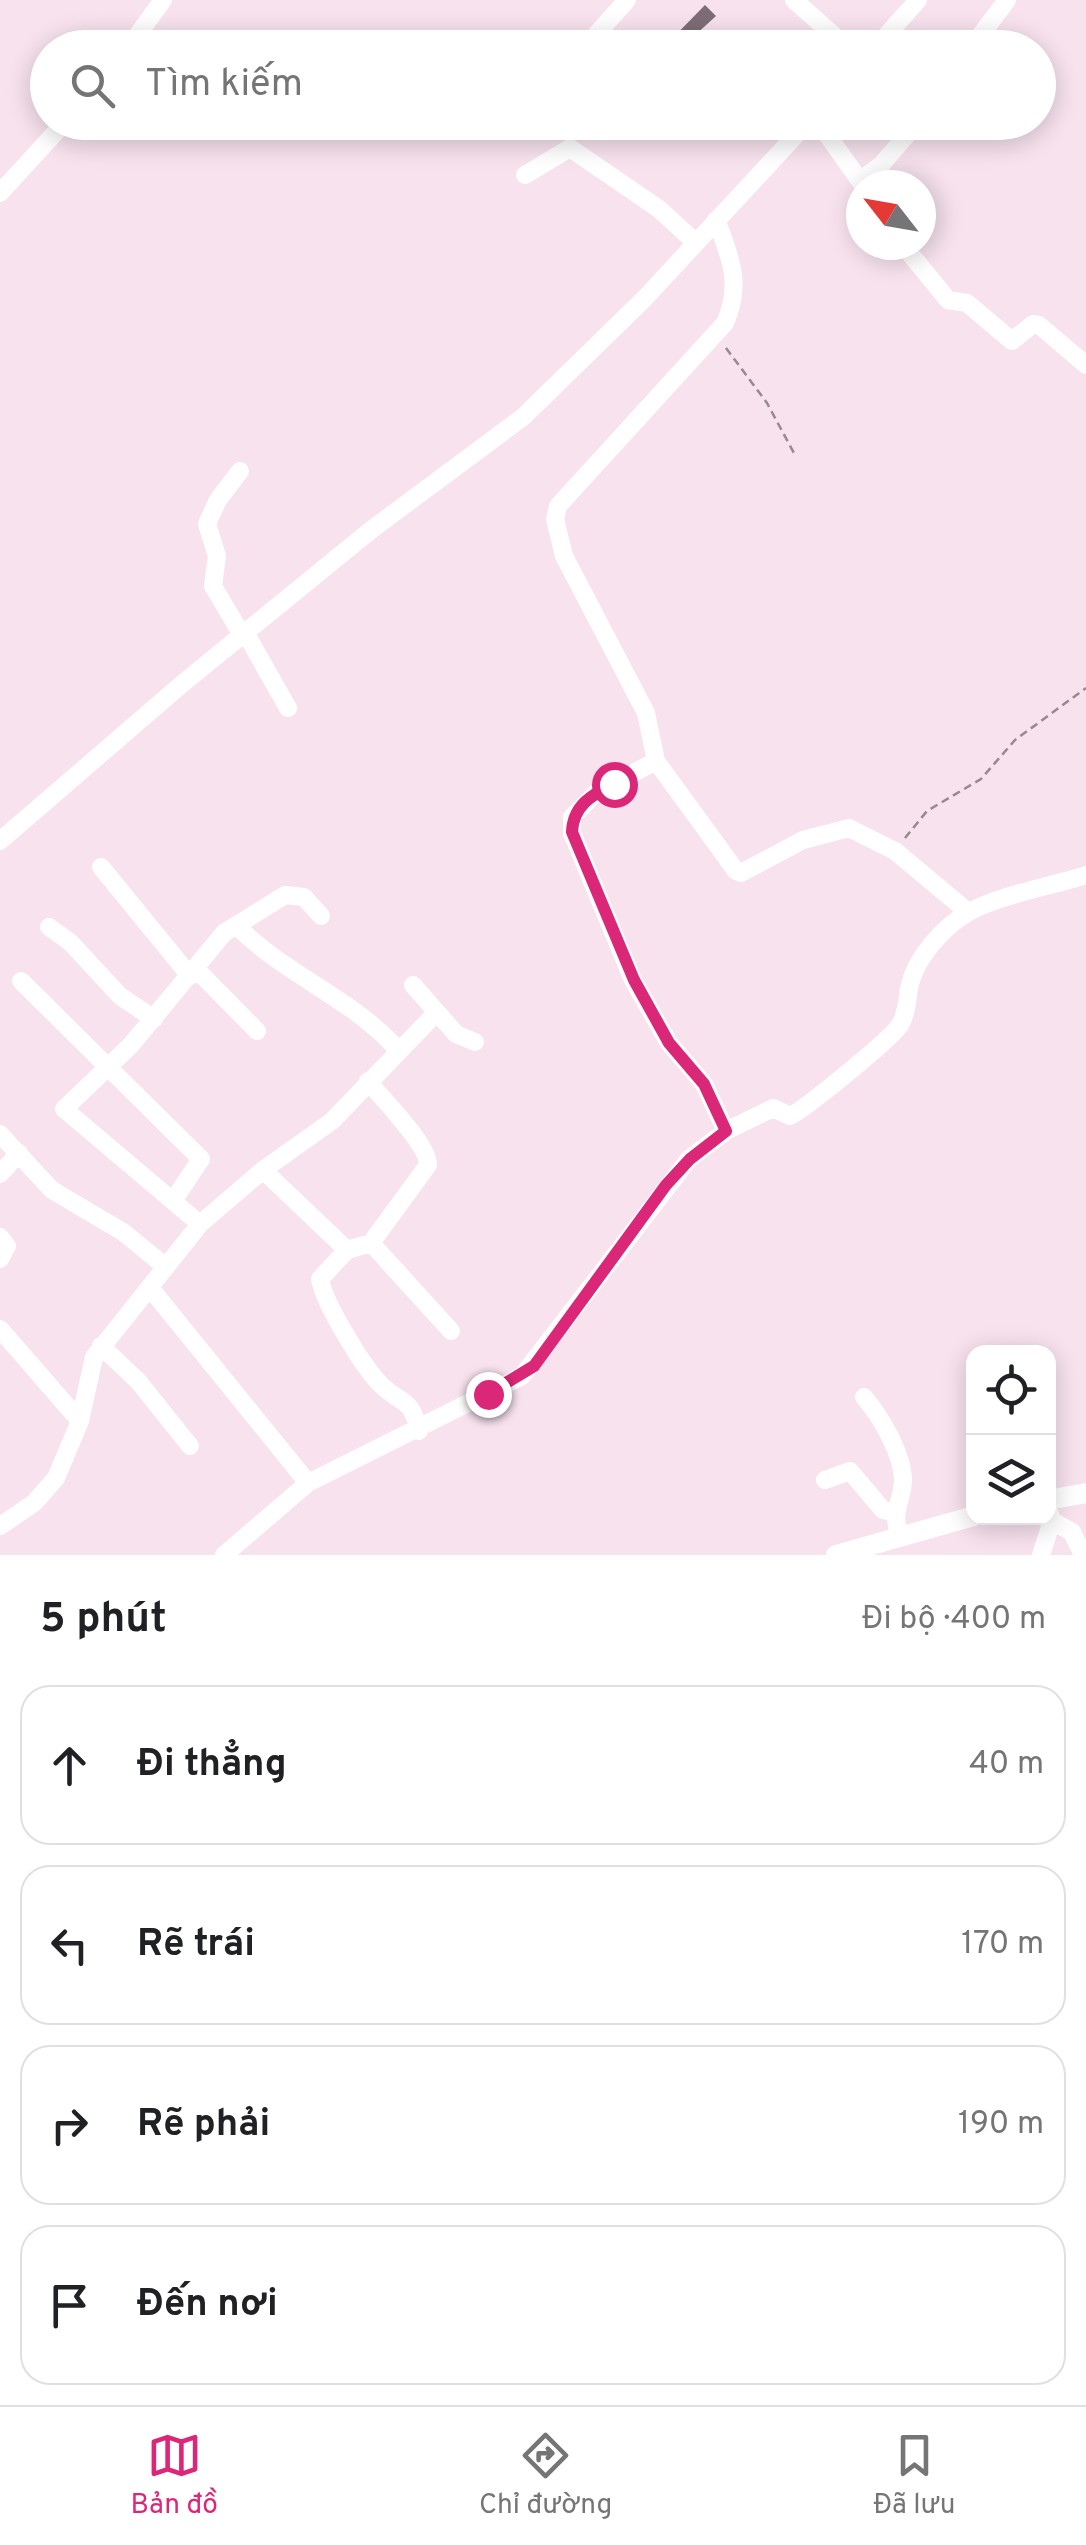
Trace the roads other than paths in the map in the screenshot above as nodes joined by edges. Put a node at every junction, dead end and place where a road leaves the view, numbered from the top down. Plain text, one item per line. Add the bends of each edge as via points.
1 (163, 0) edge
2 (627, 0) edge
3 (794, 0) edge
4 (918, 0) edge
5 (1008, 0) edge
6 (141, 30) edge
7 (600, 30) edge
8 (828, 30) edge
9 (891, 30) edge
10 (985, 30) edge
11 (50, 140) edge
12 (791, 140) edge
13 (831, 140) edge
14 (903, 140) edge
15 (853, 170) edge
16 (875, 170) edge
17 (525, 176) dead end
18 (0, 194) edge
19 (716, 220) junction
20 (695, 242) junction
21 (915, 260) edge
22 (1086, 365) edge
23 (240, 471) dead end
24 (244, 633) junction
25 (288, 708) dead end
26 (656, 761) junction
27 (0, 841) edge
28 (102, 867) dead end
29 (1086, 874) edge
30 (968, 912) junction
31 (321, 916) dead end
32 (236, 925) junction
33 (48, 928) dead end
34 (193, 973) junction
35 (21, 981) dead end
36 (413, 985) dead end
37 (436, 1013) junction
38 (154, 1019) junction
39 (257, 1031) dead end
40 (475, 1042) dead end
41 (398, 1051) junction
42 (108, 1067) junction
43 (368, 1081) junction
44 (726, 1131) junction
45 (0, 1134) edge
46 (19, 1152) junction
47 (262, 1170) junction
48 (0, 1174) edge
49 (172, 1200) junction
50 (200, 1224) junction
51 (0, 1237) edge
52 (370, 1243) junction
53 (347, 1250) junction
54 (0, 1260) edge
55 (166, 1267) junction
56 (152, 1288) junction
57 (452, 1331) dead end
58 (4, 1340) edge
59 (101, 1346) junction
60 (864, 1398) dead end
61 (80, 1421) junction
62 (420, 1431) junction
63 (190, 1446) dead end
64 (825, 1480) dead end
65 (308, 1482) junction
66 (1086, 1493) edge
67 (1056, 1506) edge
68 (893, 1512) junction
69 (1056, 1515) edge
70 (966, 1518) edge
71 (1047, 1525) edge
72 (0, 1526) edge
73 (899, 1535) junction
74 (224, 1555) edge
75 (836, 1555) edge
76 (1041, 1555) edge
77 (1083, 1555) edge

1 - 6 street
2 - 7 street
3 - 8 street
4 - 9 street
5 - 10 street
11 - 18 street
12 - 19 street
13 - 15 street
14 - 16 street
17 - 20 street via 570,148
19 - 20 street
19 - 26 street via 736,299 716,335 555,512 572,577 652,728
20 - 24 street via 524,417
21 - 22 street via 948,300 968,303 1012,342 1038,325
23 - 24 street via 208,524 218,556 213,586
24 - 25 street
24 - 27 street
26 - 30 street via 736,871 838,829 868,835 896,852
26 - 44 street via 596,793 572,818 572,832 634,980 669,1043 704,1084
28 - 34 street
29 - 30 street
30 - 44 street via 928,948 915,969 906,1014 888,1039 804,1110 790,1116 773,1108
31 - 32 street via 304,896 285,894
32 - 34 street
32 - 41 street via 260,950 380,1029
33 - 38 street
34 - 38 street
34 - 39 street
35 - 42 street
36 - 37 street
37 - 40 street
37 - 41 street
38 - 42 street
41 - 43 street
42 - 49 street via 201,1159
42 - 49 street via 64,1109
43 - 47 street via 311,1138
43 - 52 street via 428,1156
44 - 62 street via 666,1185 534,1366
45 - 46 street
46 - 48 street
46 - 55 street via 52,1190 124,1232
47 - 50 street
47 - 53 street
49 - 50 street
50 - 55 street
51 - 54 street via 7,1246
52 - 53 street
52 - 57 street
53 - 62 street via 320,1278 322,1290 376,1380 414,1410
55 - 56 street
56 - 59 street
56 - 65 street
58 - 61 street
59 - 61 street
59 - 63 street
60 - 68 street via 899,1464 903,1481
61 - 72 street via 56,1478
62 - 65 street
64 - 68 street via 850,1472 883,1510
65 - 74 street
66 - 67 main road
68 - 73 street
69 - 77 street
70 - 73 main road
71 - 76 street
73 - 75 main road

